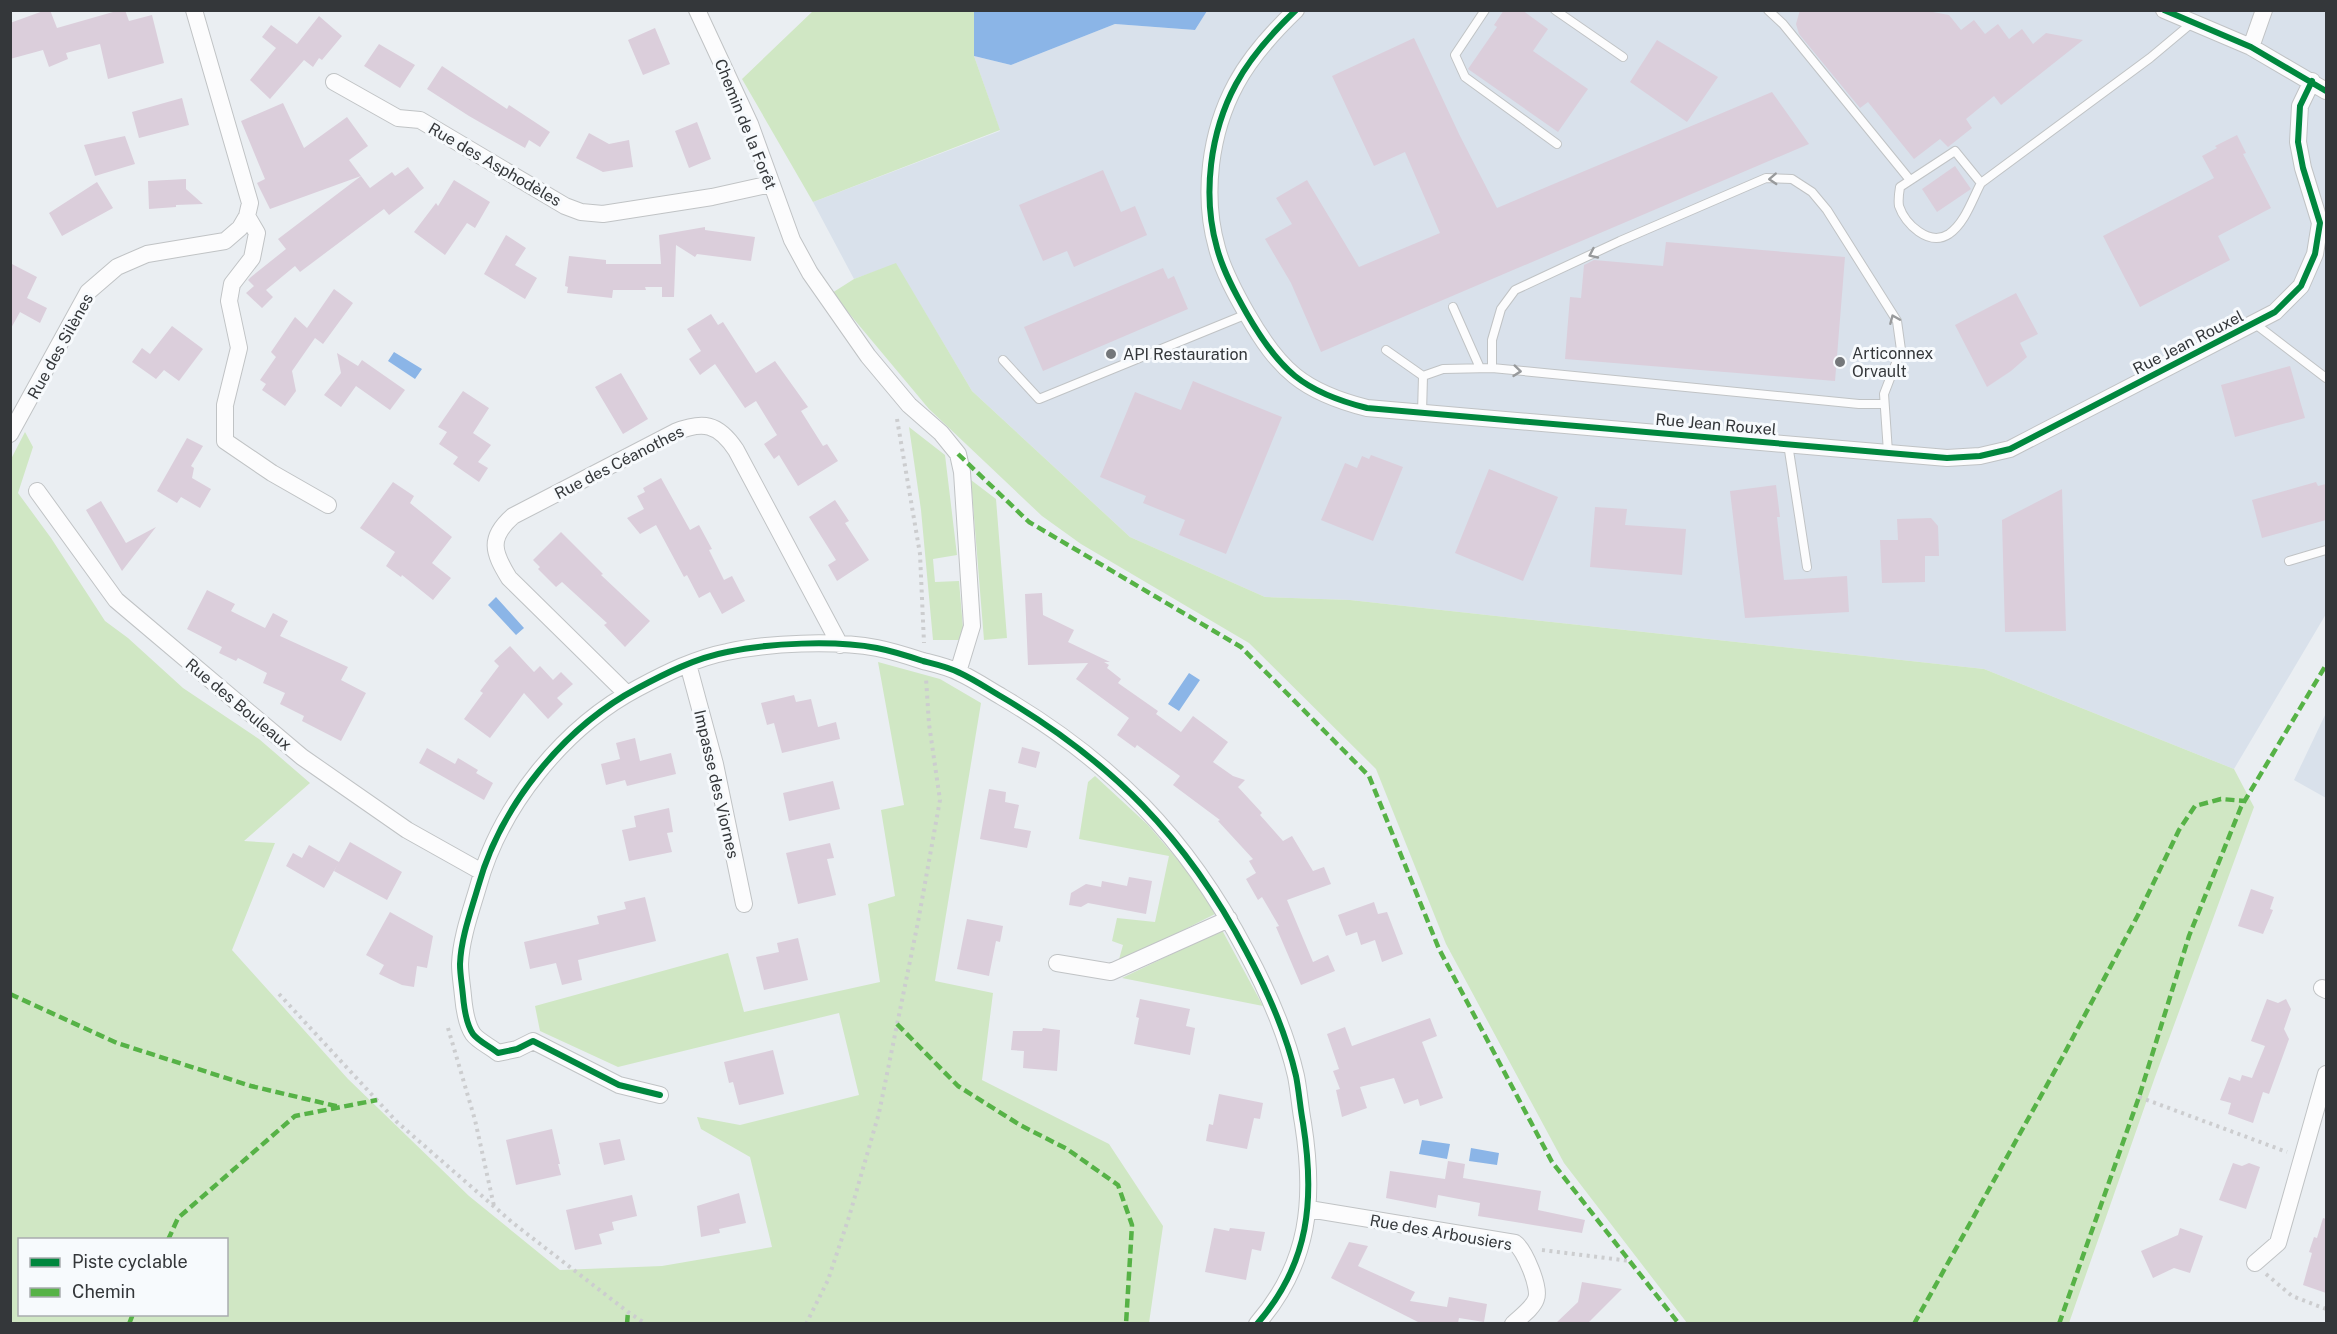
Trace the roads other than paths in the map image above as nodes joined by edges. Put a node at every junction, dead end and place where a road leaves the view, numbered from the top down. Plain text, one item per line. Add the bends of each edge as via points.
1 (194, 10) edge
2 (697, 10) edge
3 (1296, 10) edge
4 (1485, 10) edge
5 (1555, 10) edge
6 (1768, 10) edge
7 (2164, 10) edge
8 (2264, 10) edge
9 (2194, 21) junction
10 (2252, 47) junction
11 (1623, 57) dead end
12 (2312, 81) junction
13 (334, 82) dead end
14 (2326, 91) edge
15 (1557, 144) dead end
16 (1910, 180) junction
17 (1981, 183) junction
18 (771, 184) junction
19 (247, 216) junction
20 (1453, 307) dead end
21 (1247, 314) junction
22 (2254, 323) junction
23 (1386, 350) dead end
24 (1003, 360) dead end
25 (1480, 368) junction
26 (1492, 368) junction
27 (1423, 376) junction
28 (2326, 378) edge
29 (1884, 404) junction
30 (1422, 413) junction
31 (10, 434) edge
32 (1788, 444) junction
33 (1888, 452) junction
34 (37, 491) dead end
35 (328, 505) dead end
36 (2326, 550) edge
37 (2289, 561) dead end
38 (1807, 567) dead end
39 (840, 645) junction
40 (688, 664) junction
41 (958, 672) junction
42 (627, 693) junction
43 (482, 872) junction
44 (744, 904) dead end
45 (1229, 919) junction
46 (1057, 963) dead end
47 (2326, 1074) edge
48 (660, 1095) dead end
49 (1309, 1209) junction
50 (2255, 1263) road end
51 (1257, 1323) edge
52 (1514, 1323) edge

1 - 19 street via 250,203
2 - 18 street, Chemin de la Forêt via 750,124
3 - 21 street, Rue Jean Rouxel via 1271,34 1235,84 1220,121 1214,152 1210,215 1217,249
4 - 15 lane via 1455,55 1465,77
5 - 11 lane
6 - 16 lane
7 - 9 street
8 - 10 street
9 - 10 street
9 - 17 lane
10 - 12 street
12 - 14 street
12 - 22 street, Rue Jean Rouxel via 2300,106 2298,142 2320,223 2315,254 2301,286 2276,312
13 - 18 street, Rue des Asphodèles via 398,118 420,120 565,206 582,212 603,214
16 - 17 lane via 1955,150
16 - 17 lane via 1900,187 1899,204 1906,221 1936,238 1948,234 1964,218
18 - 41 street, Chemin de la Forêt via 792,240 836,313 909,405 958,454 972,626
19 - 31 street, Rue des Silènes via 225,241 147,254 117,267 88,292
19 - 35 street via 257,233 252,258 232,284 229,301 239,348 225,405 225,441
20 - 25 lane
21 - 24 lane via 1039,399
21 - 30 street, Rue Jean Rouxel via 1284,369 1312,389 1367,408
22 - 28 lane
22 - 33 street, Rue Jean Rouxel via 2010,449 1947,458
23 - 27 lane
25 - 26 lane
25 - 27 lane via 1443,369
26 -> 29 lane
29 -> 26 lane via 1884,394 1901,350 1898,321 1827,210 1812,192 1792,179 1766,178 1515,290 1501,309 1492,340
27 - 30 lane
29 - 33 lane
30 - 32 street, Rue Jean Rouxel
32 - 33 street, Rue Jean Rouxel
32 - 38 lane
34 - 43 street, Rue des Bouleaux via 116,600 302,757 407,830
36 - 37 lane
39 - 40 street via 725,652
39 - 41 street via 876,648
39 - 42 street, Rue des Céanothes via 728,437 714,428 694,424 513,516 500,528 495,542 497,558 509,578
40 - 42 street
40 - 44 street, Impasse des Viornes via 715,764
41 - 45 street via 1039,719 1099,763 1174,840
42 - 43 street via 556,750 499,833
43 - 48 street via 460,964 465,1011 473,1035 498,1053 533,1041 619,1085
45 - 46 street via 1111,972
45 - 49 street via 1277,1017 1295,1074 1308,1155
47 - 50 street via 2278,1243
49 - 51 street via 1290,1276
49 - 52 street, Rue des Arbousiers via 1515,1243 1528,1263 1538,1294

